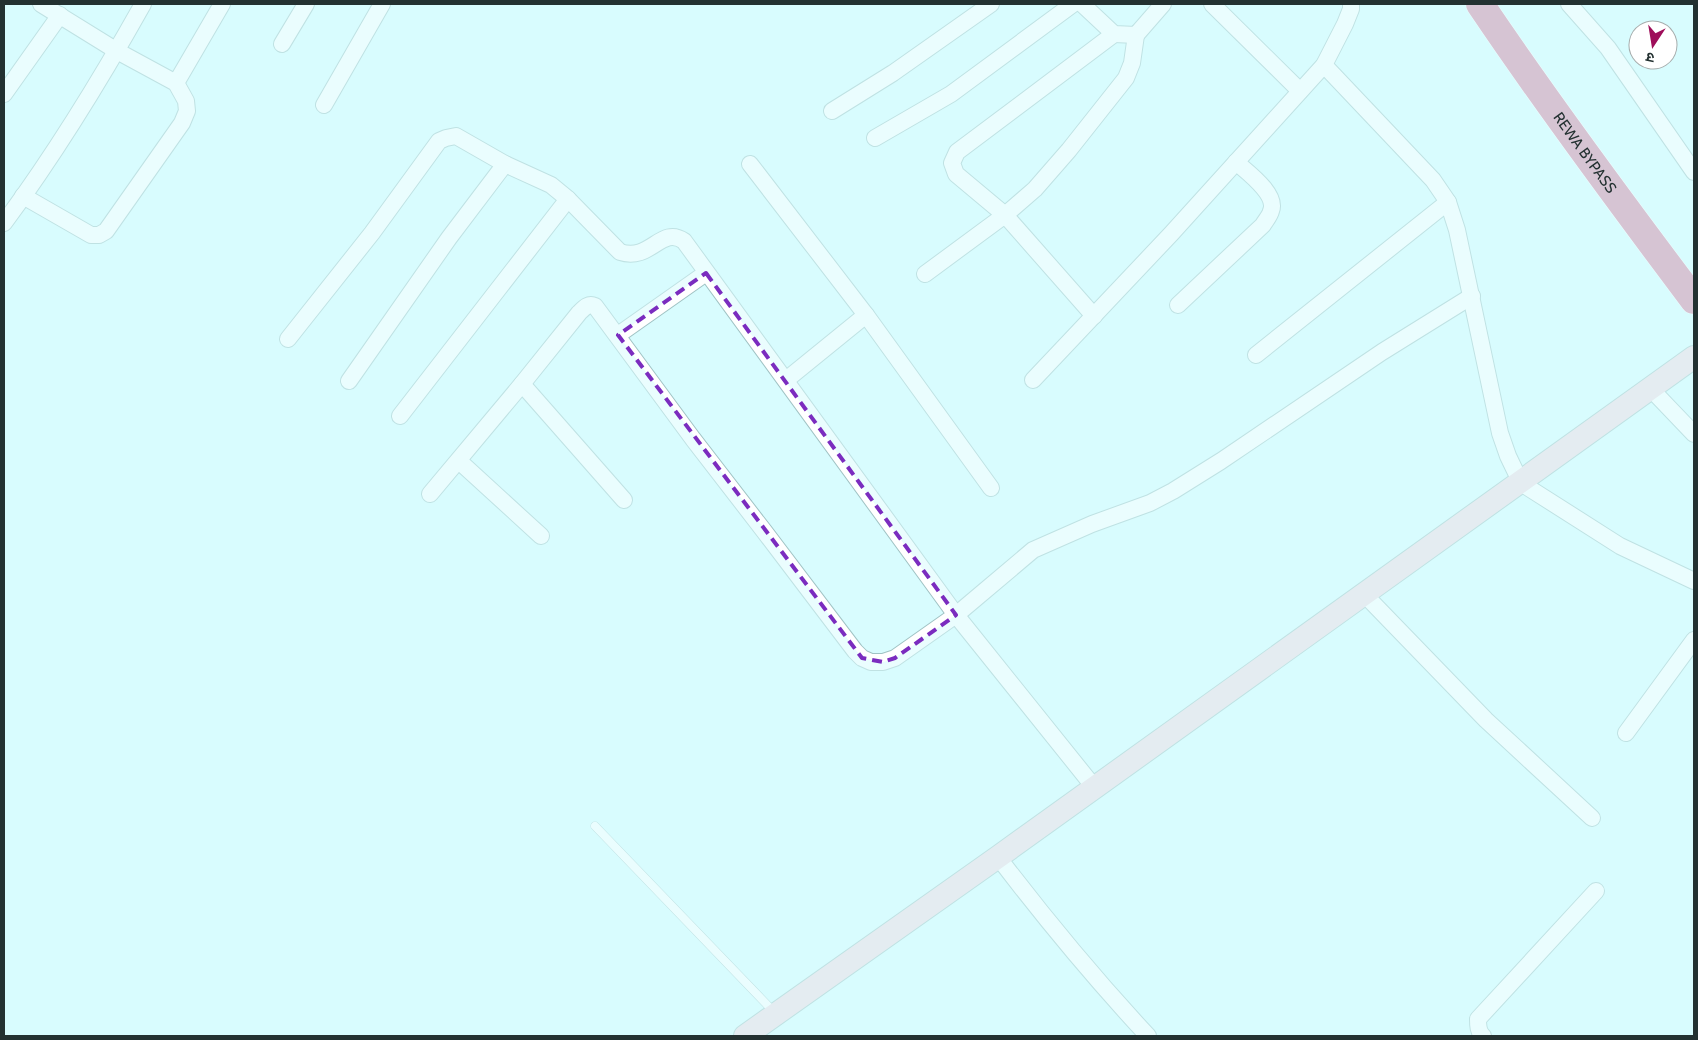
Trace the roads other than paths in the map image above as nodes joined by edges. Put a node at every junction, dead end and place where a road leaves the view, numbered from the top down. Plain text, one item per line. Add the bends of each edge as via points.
1 (41, 4) edge
2 (143, 4) edge
3 (222, 4) edge
4 (306, 4) edge
5 (382, 4) edge
6 (991, 4) edge
7 (1073, 4) edge
8 (1082, 4) edge
9 (1163, 4) edge
10 (1212, 4) edge
11 (1351, 4) edge
12 (1480, 4) edge
13 (1570, 4) edge
14 (60, 15) junction
15 (1114, 34) junction
16 (1136, 35) junction
17 (282, 44) dead end
18 (117, 51) junction
19 (1324, 65) junction
20 (176, 84) junction
21 (1300, 91) junction
22 (4, 94) edge
23 (324, 106) dead end
24 (832, 111) dead end
25 (875, 138) dead end
26 (1236, 162) junction
27 (505, 164) junction
28 (750, 164) dead end
29 (1694, 172) edge
30 (24, 196) junction
31 (568, 199) junction
32 (1448, 202) junction
33 (1005, 216) junction
34 (4, 223) edge
35 (706, 273) junction
36 (925, 274) dead end
37 (1472, 296) junction
38 (1694, 300) edge
39 (1178, 305) dead end
40 (866, 315) junction
41 (1094, 316) junction
42 (618, 336) junction
43 (288, 339) dead end
44 (1256, 355) dead end
45 (1694, 357) edge
46 (786, 380) junction
47 (1033, 380) dead end
48 (349, 381) dead end
49 (522, 384) junction
50 (1651, 389) junction
51 (400, 416) dead end
52 (1694, 434) edge
53 (459, 461) junction
54 (1521, 483) junction
55 (991, 488) dead end
56 (430, 494) dead end
57 (624, 500) dead end
58 (541, 536) dead end
59 (1694, 581) edge
60 (1365, 595) junction
61 (956, 614) junction
62 (1694, 640) edge
63 (1626, 733) dead end
64 (1094, 787) junction
65 (1592, 818) dead end
66 (595, 826) dead end
67 (998, 857) junction
68 (1596, 891) dead end
69 (776, 1014) junction
70 (745, 1036) edge
71 (1148, 1036) edge
72 (1482, 1036) edge

1 - 14 street
2 - 18 street
3 - 20 street
4 - 17 street
5 - 23 street
6 - 24 street via 893,73
7 - 25 street via 950,94
8 - 15 street
9 - 16 street
10 - 21 street
11 - 19 street via 1345,24
12 - 38 highway, REWA BYPASS
13 - 29 street via 1608,48
14 - 18 street
14 - 22 street
15 - 16 street
15 - 33 street via 957,152 952,163 956,174
16 - 33 street via 1126,78 1035,189
18 - 20 street
18 - 30 street
19 - 21 street
19 - 32 street via 1433,180
20 - 30 street via 186,101 187,110 182,123 106,231 91,235
21 - 26 street
26 - 39 street via 1266,190 1272,211 1263,225
26 - 41 street
27 - 31 street via 551,185
27 - 43 street via 456,136 438,141 372,233
27 - 48 street
28 - 40 street
30 - 34 street
31 - 35 street via 620,252 641,253 668,236 674,236 684,240
31 - 51 street
32 - 37 street
32 - 44 street
33 - 36 street
33 - 41 street
35 - 42 street
35 - 46 street
37 - 54 street via 1500,434
37 - 61 street via 1173,491 1033,550
40 - 46 street
40 - 55 street
41 - 47 street
42 - 49 street via 595,306 588,305
42 - 61 street via 862,658 883,662 895,658
45 - 50 street
46 - 61 street
49 - 53 street
49 - 57 street
50 - 52 street
50 - 54 street
53 - 56 street
53 - 58 street
54 - 59 street via 1620,546
54 - 60 street
60 - 64 street
60 - 65 street via 1486,720
61 - 64 street
62 - 63 street
64 - 67 street
66 - 69 lane
67 - 69 street
67 - 71 street via 1082,963
68 - 72 street via 1478,1019
69 - 70 street

